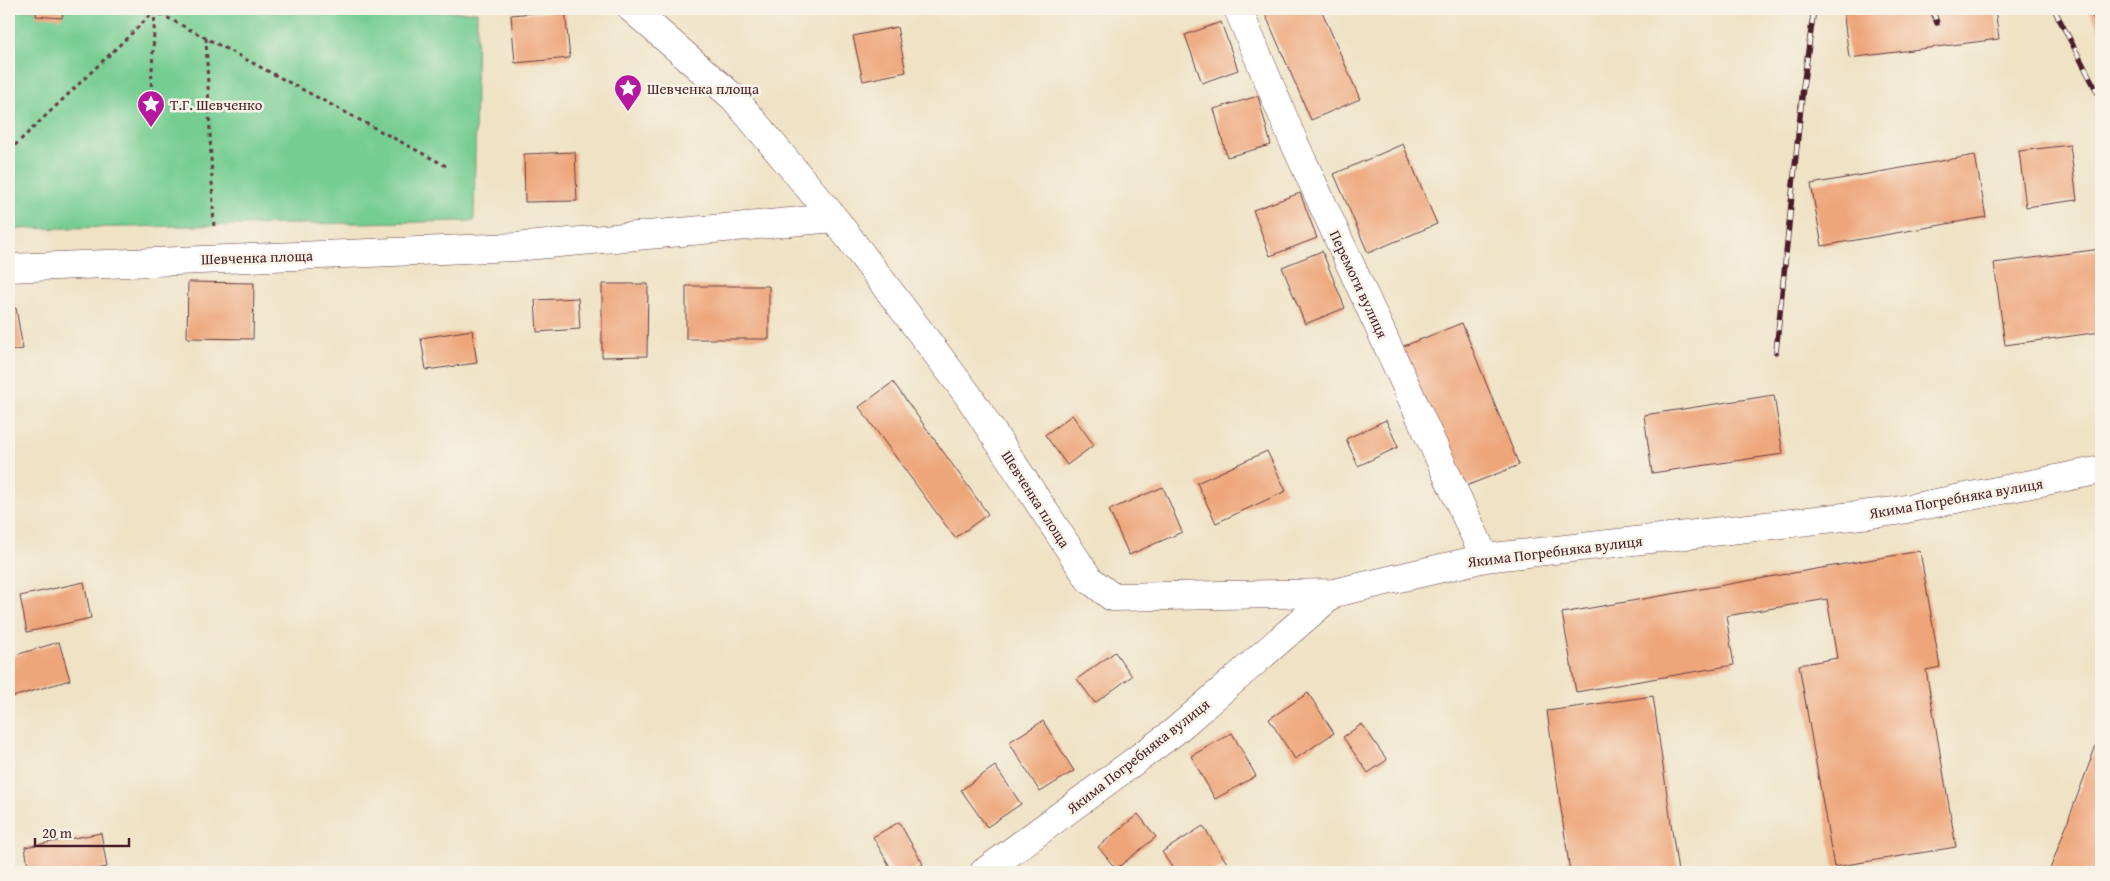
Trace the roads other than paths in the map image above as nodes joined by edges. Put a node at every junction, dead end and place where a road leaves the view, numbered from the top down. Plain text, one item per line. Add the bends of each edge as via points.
1 (632, 9) edge
2 (1238, 9) edge
3 (834, 218) junction
4 (9, 268) edge
5 (2101, 470) edge
6 (1485, 558) junction
7 (1334, 593) junction
8 (984, 872) edge

1 - 3 street, Шевченка площа via 734,98
2 - 6 street, Перемоги вулиця via 1293,140
3 - 4 street, Шевченка площа via 515,246
3 - 7 street, Шевченка площа via 968,395 1088,579 1112,597
5 - 6 street, Якима Погребняка вулиця via 1896,511
6 - 7 street, Якима Погребняка вулиця
7 - 8 street, Якима Погребняка вулиця via 1174,732

